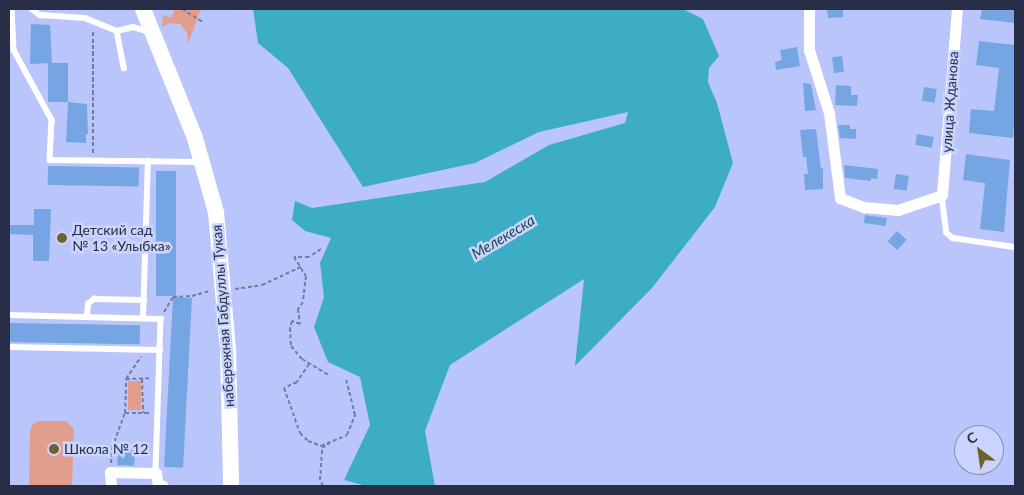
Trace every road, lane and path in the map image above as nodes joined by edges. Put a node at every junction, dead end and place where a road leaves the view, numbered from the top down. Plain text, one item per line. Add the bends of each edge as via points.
1 (12, 9) edge
2 (32, 9) edge
3 (143, 9) edge
4 (182, 9) edge
5 (810, 9) edge
6 (956, 9) edge
7 (93, 21) junction
8 (204, 24) dead end
9 (117, 31) junction
10 (154, 33) junction
11 (124, 68) dead end
12 (93, 160) junction
13 (148, 162) junction
14 (203, 162) junction
15 (942, 195) junction
16 (1015, 247) edge
17 (320, 249) dead end
18 (144, 300) junction
19 (9, 315) edge
20 (87, 317) junction
21 (143, 318) junction
22 (9, 347) edge
23 (146, 350) junction
24 (160, 350) junction
25 (309, 364) junction
26 (330, 376) dead end
27 (159, 378) junction
28 (142, 379) junction
29 (346, 379) dead end
30 (126, 380) junction
31 (125, 413) junction
32 (143, 413) junction
33 (158, 413) junction
34 (334, 440) junction
35 (110, 472) junction
36 (156, 473) junction
37 (111, 486) edge
38 (163, 486) edge
39 (231, 486) edge
40 (323, 486) edge

1 - 12 lane via 14,50 52,120 50,160
2 - 7 lane via 40,15
3 - 10 main road, набережная Габдуллы Тукая
4 - 8 path
5 - 15 street via 809,50 829,113 840,198 864,207 898,210
6 - 15 street, улица Жданова
7 - 9 lane
7 - 12 path
9 - 10 lane via 133,26
9 - 11 lane
10 - 14 main road, набережная Габдуллы Тукая
12 - 13 lane
13 - 14 lane
13 - 18 lane
14 - 39 main road, набережная Габдуллы Тукая via 216,212 224,290
15 - 16 lane via 947,233 953,238
17 - 25 path via 309,257 294,257 306,276 303,302 298,309 300,324 292,321 290,328 291,346
18 - 20 lane via 94,299 88,304
18 - 21 lane
19 - 20 lane
20 - 21 lane
21 - 24 lane via 161,319
22 - 23 lane
23 - 24 lane
23 - 30 path
24 - 27 lane
25 - 26 path
25 - 34 path via 297,382 284,388 300,433 321,446
27 - 28 path
27 - 33 lane
28 - 30 path
28 - 32 path
29 - 34 path via 355,415 347,435
30 - 31 path
31 - 32 path
31 - 35 path via 112,448
32 - 33 path
33 - 36 lane
34 - 40 path via 322,448 320,480
35 - 36 street
35 - 37 street
36 - 38 street via 158,485

